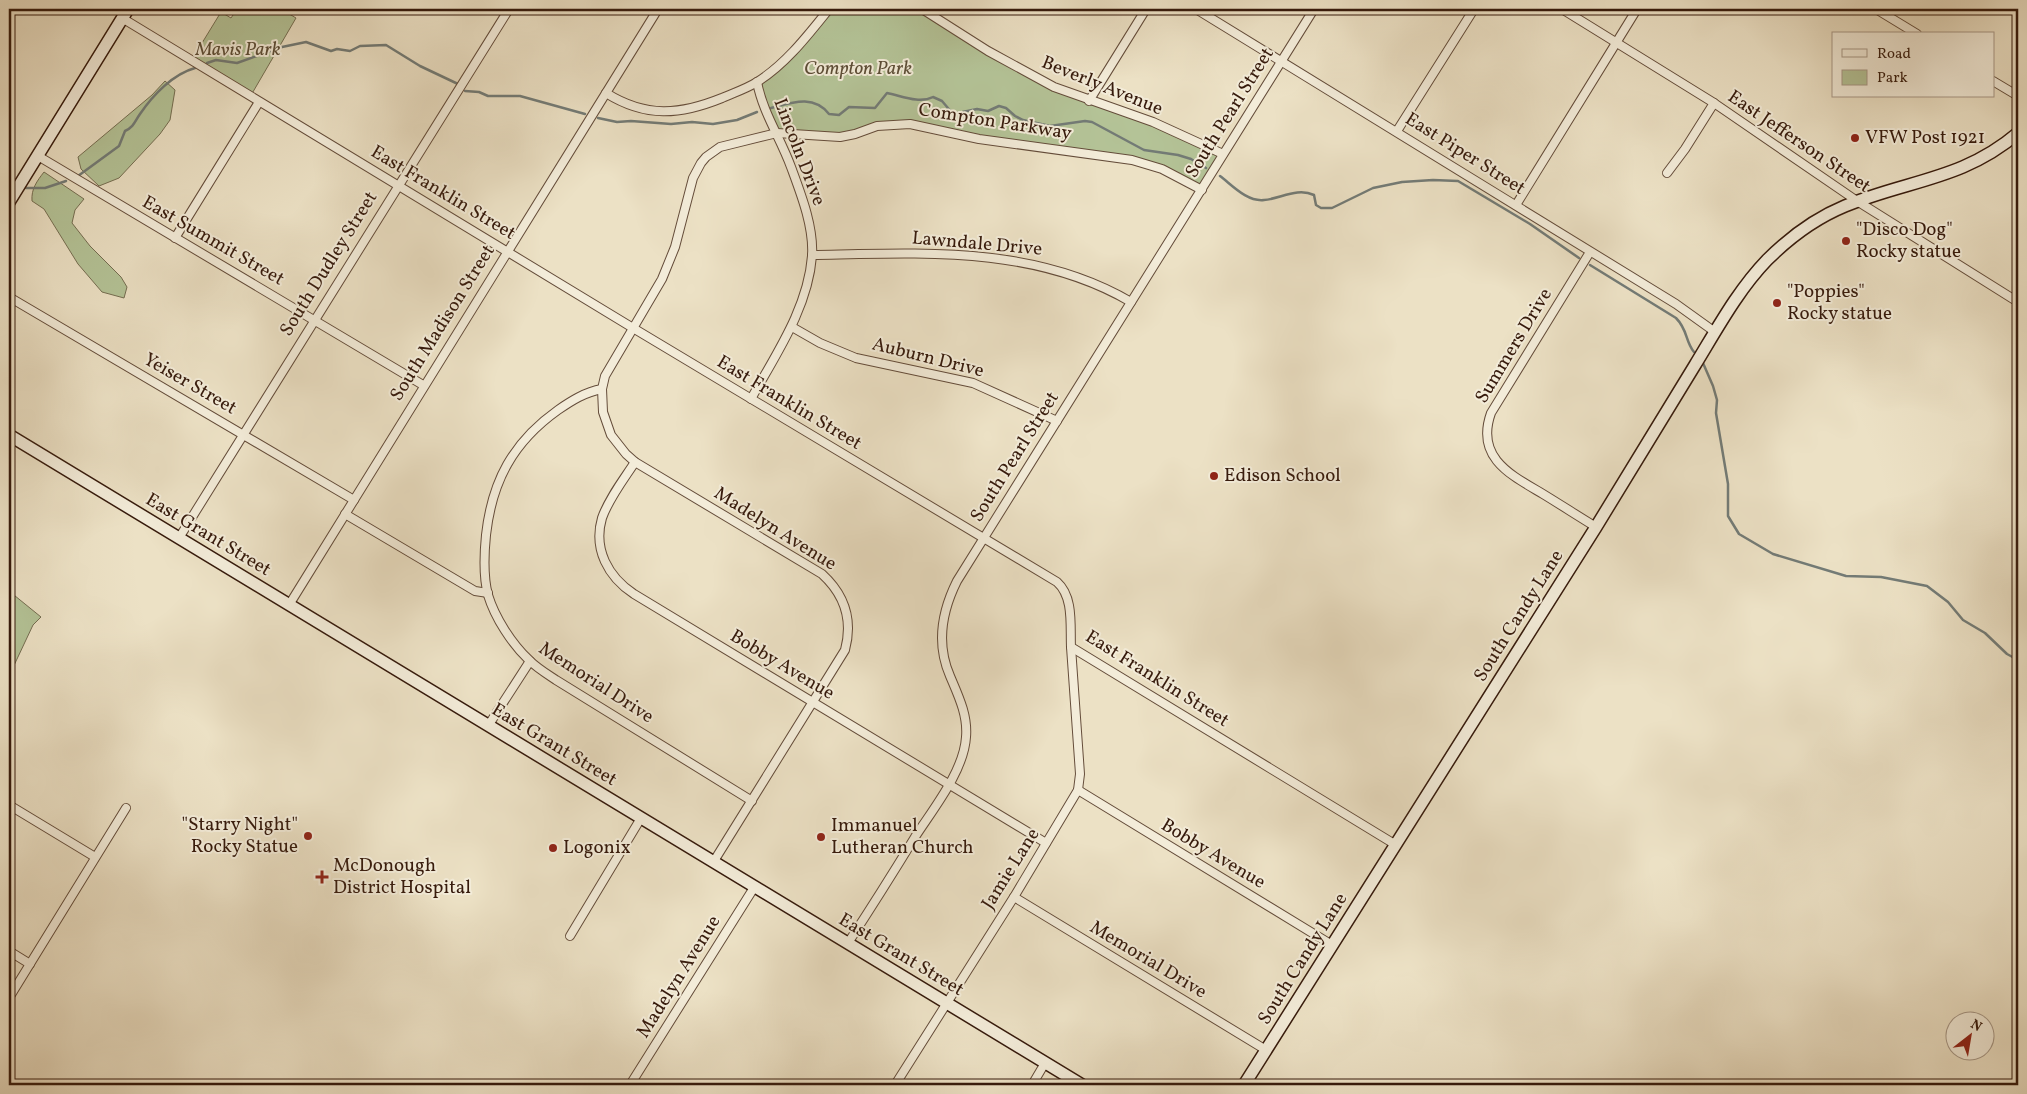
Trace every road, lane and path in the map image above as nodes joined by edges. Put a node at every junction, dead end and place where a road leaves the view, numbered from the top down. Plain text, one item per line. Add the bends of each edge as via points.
1 (509, 9) edge
2 (658, 9) edge
3 (828, 9) edge
4 (922, 9) edge
5 (1146, 9) edge
6 (1196, 9) edge
7 (1314, 9) edge
8 (1474, 9) edge
9 (1562, 9) edge
10 (1637, 9) edge
11 (1876, 9) edge
12 (125, 14) edge
13 (1914, 32) edge
14 (1616, 43) junction
15 (1282, 62) junction
16 (1994, 81) edge
17 (757, 82) junction
18 (606, 93) junction
19 (2018, 96) edge
20 (1089, 101) junction
21 (259, 102) junction
22 (1714, 103) junction
23 (1397, 131) junction
24 (777, 133) junction
25 (2018, 133) edge
26 (1223, 154) junction
27 (38, 156) junction
28 (1666, 174) dead end
29 (398, 184) junction
30 (1202, 190) junction
31 (1858, 201) junction
32 (9, 202) edge
33 (1516, 205) junction
34 (175, 238) junction
35 (507, 250) junction
36 (1590, 252) junction
37 (812, 255) junction
38 (9, 297) edge
39 (1131, 302) junction
40 (2018, 302) edge
41 (314, 319) junction
42 (792, 327) junction
43 (633, 328) junction
44 (1715, 332) junction
45 (423, 385) junction
46 (602, 390) junction
47 (751, 399) junction
48 (1057, 421) junction
49 (243, 434) junction
50 (9, 435) edge
51 (635, 462) junction
52 (354, 500) junction
53 (345, 514) junction
54 (1596, 527) junction
55 (179, 538) junction
56 (984, 538) junction
57 (488, 592) junction
58 (289, 605) junction
59 (1071, 647) junction
60 (530, 661) junction
61 (814, 703) junction
62 (488, 726) junction
63 (949, 784) junction
64 (1078, 790) junction
65 (752, 800) junction
66 (9, 804) edge
67 (126, 808) dead end
68 (641, 818) junction
69 (1046, 843) junction
70 (1396, 845) junction
71 (96, 857) junction
72 (714, 861) junction
73 (755, 886) junction
74 (1014, 897) junction
75 (570, 936) dead end
76 (848, 943) junction
77 (1332, 945) junction
78 (9, 951) edge
79 (30, 964) junction
80 (9, 998) edge
81 (946, 1003) junction
82 (1266, 1050) junction
83 (1045, 1064) junction
84 (630, 1085) edge
85 (895, 1085) edge
86 (1032, 1085) edge
87 (1082, 1085) edge
88 (1244, 1085) edge

1 - 29 street, South Dudley Street
2 - 18 street, South Madison Street
3 - 17 street via 801,43
4 - 20 street, Beverly Avenue via 1012,65
5 - 20 street
6 - 15 street, East Piper Street
7 - 15 street, South Pearl Street
8 - 23 street
9 - 14 street, East Jefferson Street
10 - 14 street
11 - 13 street
12 - 21 street, East Franklin Street
12 - 27 main road
14 - 22 street, East Jefferson Street
14 - 33 street
15 - 23 street, East Piper Street
15 - 26 street, South Pearl Street
16 - 19 street
17 - 18 street via 701,107 669,112 634,106
17 - 24 street, Lincoln Drive via 763,108
18 - 35 street, South Madison Street
20 - 26 street, Beverly Avenue via 1153,122
21 - 29 street, East Franklin Street
21 - 34 street
22 - 28 street
22 - 31 street, East Jefferson Street
23 - 33 street, East Piper Street
24 - 30 street, Compton Parkway via 840,137 877,126 910,124 979,139 1132,160 1177,176
24 - 37 street, Lincoln Drive via 798,183
24 - 43 street via 720,147 706,156 693,178 669,263
25 - 31 main road, South Candy Lane via 1966,167
26 - 30 street, South Pearl Street
27 - 32 main road
27 - 34 street, East Summit Street
29 - 35 street, East Franklin Street
29 - 41 street, South Dudley Street
30 - 39 street, South Pearl Street
31 - 40 street, East Jefferson Street
31 - 44 main road, South Candy Lane via 1817,220 1765,261
33 - 36 street, East Piper Street
34 - 41 street, East Summit Street
35 - 43 street, East Franklin Street
35 - 45 street, South Madison Street
36 - 44 street, East Piper Street via 1676,304
36 - 54 street, Summers Drive via 1491,413 1487,432 1491,451 1506,472
37 - 39 street, Lawndale Drive via 940,255 1024,262 1083,278
37 - 42 street, Lincoln Drive via 804,298
38 - 49 street, Yeiser Street
39 - 48 street, South Pearl Street
41 - 45 street, East Summit Street
41 - 49 street, South Dudley Street
42 - 47 street, Lincoln Drive
42 - 48 street, Auburn Drive via 856,358 972,384
43 - 46 street, Madelyn Avenue via 605,376
43 - 47 street, East Franklin Street
44 - 54 main road, South Candy Lane
45 - 52 street, South Madison Street
46 - 51 street, Madelyn Avenue via 603,412 611,435
46 - 57 street, Memorial Drive via 585,394 549,417 524,440 506,466 488,514 484,563
47 - 56 street, East Franklin Street
48 - 56 street, South Pearl Street
49 - 52 street, Yeiser Street
49 - 55 street, South Dudley Street
50 - 55 main road, East Grant Street
51 - 61 street, Madelyn Avenue via 822,574 836,590 848,619 848,640
51 - 61 street, Bobby Avenue via 602,518 600,540 604,562 610,572 634,594
52 - 53 street, South Madison Street
53 - 57 street via 475,591
53 - 58 street, South Madison Street
54 - 70 main road, South Candy Lane
55 - 58 main road, East Grant Street
56 - 59 street, East Franklin Street via 1061,585 1069,602
56 - 63 street, South Pearl Street via 954,586 942,626 946,665 961,701 966,728 965,748
57 - 60 street, Memorial Drive via 504,628
58 - 62 main road, East Grant Street
59 - 64 street, Jamie Lane via 1080,774
59 - 70 street, East Franklin Street
60 - 62 street
60 - 65 street, Memorial Drive
61 - 63 street, Bobby Avenue
61 - 65 street, Madelyn Avenue
62 - 68 main road, East Grant Street
63 - 69 street, Bobby Avenue
63 - 76 street, South Pearl Street
64 - 69 street, Jamie Lane
64 - 77 street, Bobby Avenue
65 - 72 street, Madelyn Avenue
66 - 71 street
67 - 71 street
68 - 72 main road, East Grant Street
68 - 75 street
69 - 74 street, Jamie Lane
70 - 77 main road, South Candy Lane
71 - 79 street
72 - 73 main road, East Grant Street
73 - 76 main road, East Grant Street
73 - 84 street, Madelyn Avenue
74 - 81 street, Jamie Lane
74 - 82 street, Memorial Drive
76 - 81 main road, East Grant Street
77 - 82 main road, South Candy Lane
78 - 79 street
79 - 80 street
81 - 83 main road, East Grant Street
81 - 85 street, Jamie Lane
82 - 88 main road, South Candy Lane
83 - 86 street
83 - 87 main road, East Grant Street

